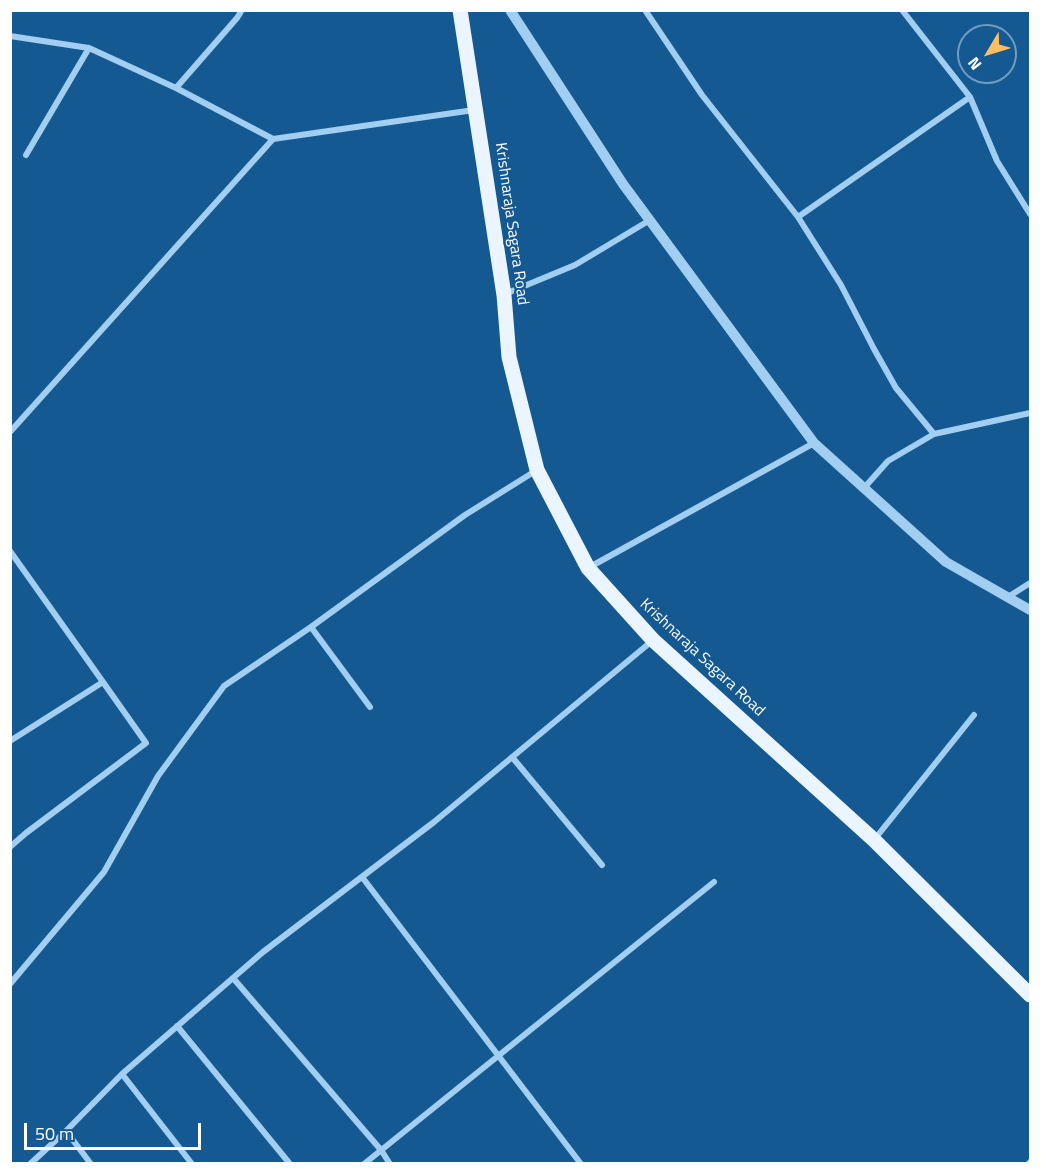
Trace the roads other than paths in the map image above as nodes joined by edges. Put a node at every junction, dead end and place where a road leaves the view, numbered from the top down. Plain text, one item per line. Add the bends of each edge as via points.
1 (242, 10) edge
2 (460, 10) edge
3 (510, 10) edge
4 (645, 10) edge
5 (902, 10) edge
6 (10, 36) edge
7 (89, 48) junction
8 (176, 88) junction
9 (970, 97) junction
10 (476, 110) junction
11 (273, 139) junction
12 (26, 155) dead end
13 (1030, 214) edge
14 (798, 217) junction
15 (650, 220) junction
16 (504, 295) junction
17 (1030, 413) edge
18 (10, 432) edge
19 (934, 434) junction
20 (814, 443) junction
21 (537, 470) junction
22 (863, 489) junction
23 (10, 552) edge
24 (588, 568) junction
25 (1030, 583) edge
26 (1008, 597) junction
27 (1030, 610) edge
28 (310, 627) junction
29 (653, 640) junction
30 (103, 682) junction
31 (370, 707) dead end
32 (975, 715) dead end
33 (10, 741) edge
34 (512, 757) junction
35 (874, 840) junction
36 (10, 847) edge
37 (602, 865) dead end
38 (362, 877) junction
39 (714, 882) dead end
40 (233, 978) junction
41 (10, 984) edge
42 (1030, 995) edge
43 (177, 1026) junction
44 (498, 1055) junction
45 (122, 1074) junction
46 (66, 1131) junction
47 (381, 1150) junction
48 (30, 1164) edge
49 (91, 1164) edge
50 (192, 1164) edge
51 (290, 1164) edge
52 (364, 1164) edge
53 (390, 1164) edge
54 (581, 1164) edge

1 - 8 street
2 - 10 main road, Krishnaraja Sagara Road
3 - 15 street via 622,184
4 - 14 street via 702,95
5 - 9 street
6 - 7 street
7 - 8 street
7 - 12 street
8 - 11 street
9 - 13 street via 997,161
9 - 14 street
10 - 11 street
10 - 16 main road, Krishnaraja Sagara Road
11 - 18 street
14 - 19 street via 841,285 896,388
15 - 16 street via 575,265
15 - 20 street
16 - 21 main road, Krishnaraja Sagara Road via 509,357
17 - 19 street
19 - 22 street via 888,462
20 - 22 street
20 - 24 street
21 - 24 main road, Krishnaraja Sagara Road
21 - 28 street via 465,515
22 - 26 street via 946,562
23 - 30 street
24 - 29 main road, Krishnaraja Sagara Road
25 - 26 street
26 - 27 street
28 - 31 street
28 - 41 street via 224,686 159,776 104,872
29 - 34 street
29 - 35 main road, Krishnaraja Sagara Road
30 - 33 street
30 - 36 street via 146,743
32 - 35 street
34 - 37 street
34 - 38 street
35 - 42 main road, Krishnaraja Sagara Road
38 - 40 street
38 - 44 street
39 - 44 street
40 - 43 street
40 - 47 street
43 - 45 street
43 - 51 street
44 - 47 street
44 - 54 street
45 - 46 street
45 - 50 street
46 - 48 street
46 - 49 street
47 - 52 street
47 - 53 street

